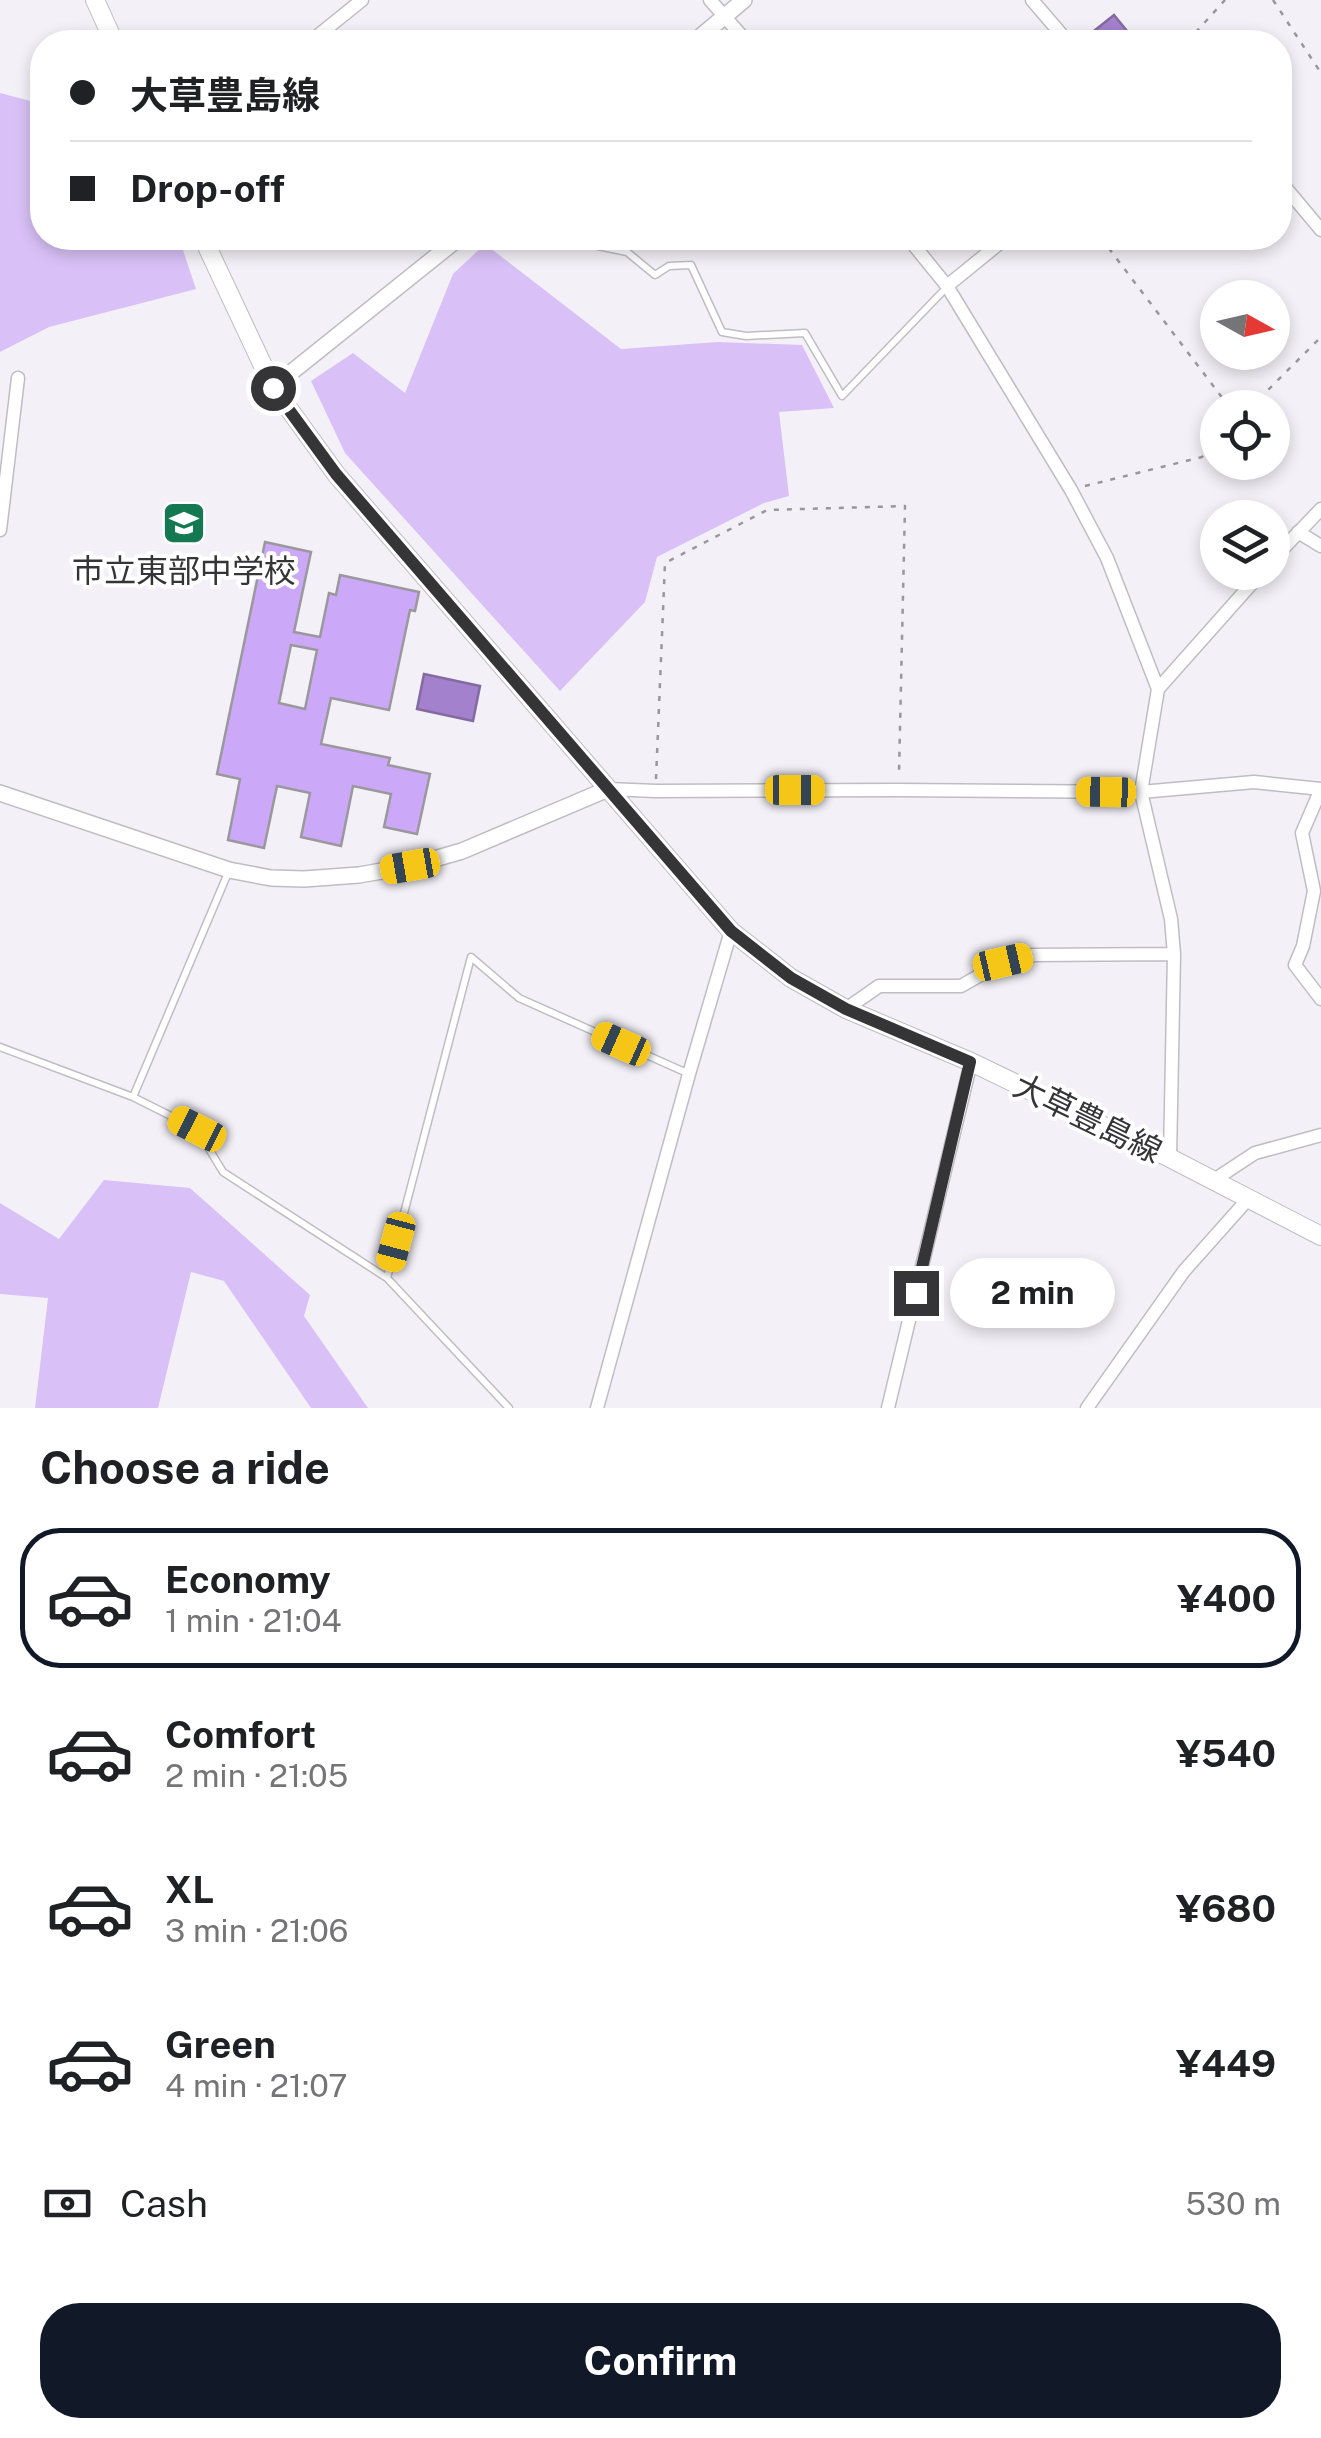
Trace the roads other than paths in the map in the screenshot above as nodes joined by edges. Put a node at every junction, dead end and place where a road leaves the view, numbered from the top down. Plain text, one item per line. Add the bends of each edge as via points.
1 (94, 0) edge
2 (362, 0) edge
3 (710, 0) edge
4 (744, 0) edge
5 (1032, 0) edge
6 (725, 16) junction
7 (108, 30) edge
8 (325, 30) edge
9 (708, 30) edge
10 (737, 30) edge
11 (1058, 30) edge
12 (1292, 195) edge
13 (1321, 230) edge
14 (210, 250) edge
15 (445, 250) edge
16 (617, 250) edge
17 (918, 250) edge
18 (992, 250) edge
19 (948, 286) junction
20 (18, 378) dead end
21 (273, 388) junction
22 (1321, 509) edge
23 (0, 530) edge
24 (1298, 532) junction
25 (1290, 541) edge
26 (1321, 546) edge
27 (1246, 590) edge
28 (1158, 689) junction
29 (608, 789) junction
30 (1321, 789) edge
31 (1141, 792) junction
32 (0, 794) edge
33 (230, 870) junction
34 (731, 931) junction
35 (1174, 954) junction
36 (1321, 998) edge
37 (846, 1009) junction
38 (0, 1047) edge
39 (970, 1062) junction
40 (689, 1074) junction
41 (133, 1097) junction
42 (1321, 1135) edge
43 (1170, 1158) junction
44 (1214, 1180) junction
45 (1249, 1198) junction
46 (1321, 1236) edge
47 (387, 1278) junction
48 (509, 1408) edge
49 (597, 1408) edge
50 (888, 1408) edge
51 (1087, 1408) edge

1 - 7 main road
2 - 8 street
3 - 6 street
4 - 6 street
5 - 11 street
6 - 9 street
6 - 10 street
12 - 13 street
14 - 21 main road, 大草豊島線
15 - 21 street
16 - 19 lane via 655,275 691,265 722,332 805,333 842,396
17 - 19 street
18 - 19 street
19 - 28 street via 1108,558
20 - 23 street
21 - 29 main road, 大草豊島線 via 336,474
22 - 24 street
24 - 25 street
24 - 26 street
27 - 28 street
28 - 31 street
29 - 31 street
29 - 33 street via 462,852 410,866 304,879
29 - 34 main road, 大草豊島線
30 - 31 street via 1254,782
30 - 36 street via 1302,832 1314,891 1296,965
31 - 35 street
32 - 33 street
33 - 41 lane
34 - 37 main road, 大草豊島線 via 791,978
34 - 40 street
35 - 37 street via 1032,955 1003,962 961,986 879,986
35 - 43 street
37 - 39 main road, 大草豊島線
38 - 41 lane
39 - 43 main road, 大草豊島線
39 - 50 street
40 - 47 lane via 520,998 471,957
40 - 49 street
41 - 47 lane via 197,1129 223,1172
42 - 44 street via 1254,1153
43 - 44 main road, 大草豊島線
44 - 45 main road, 大草豊島線
45 - 46 main road, 大草豊島線
45 - 51 street via 1184,1271
47 - 48 lane

